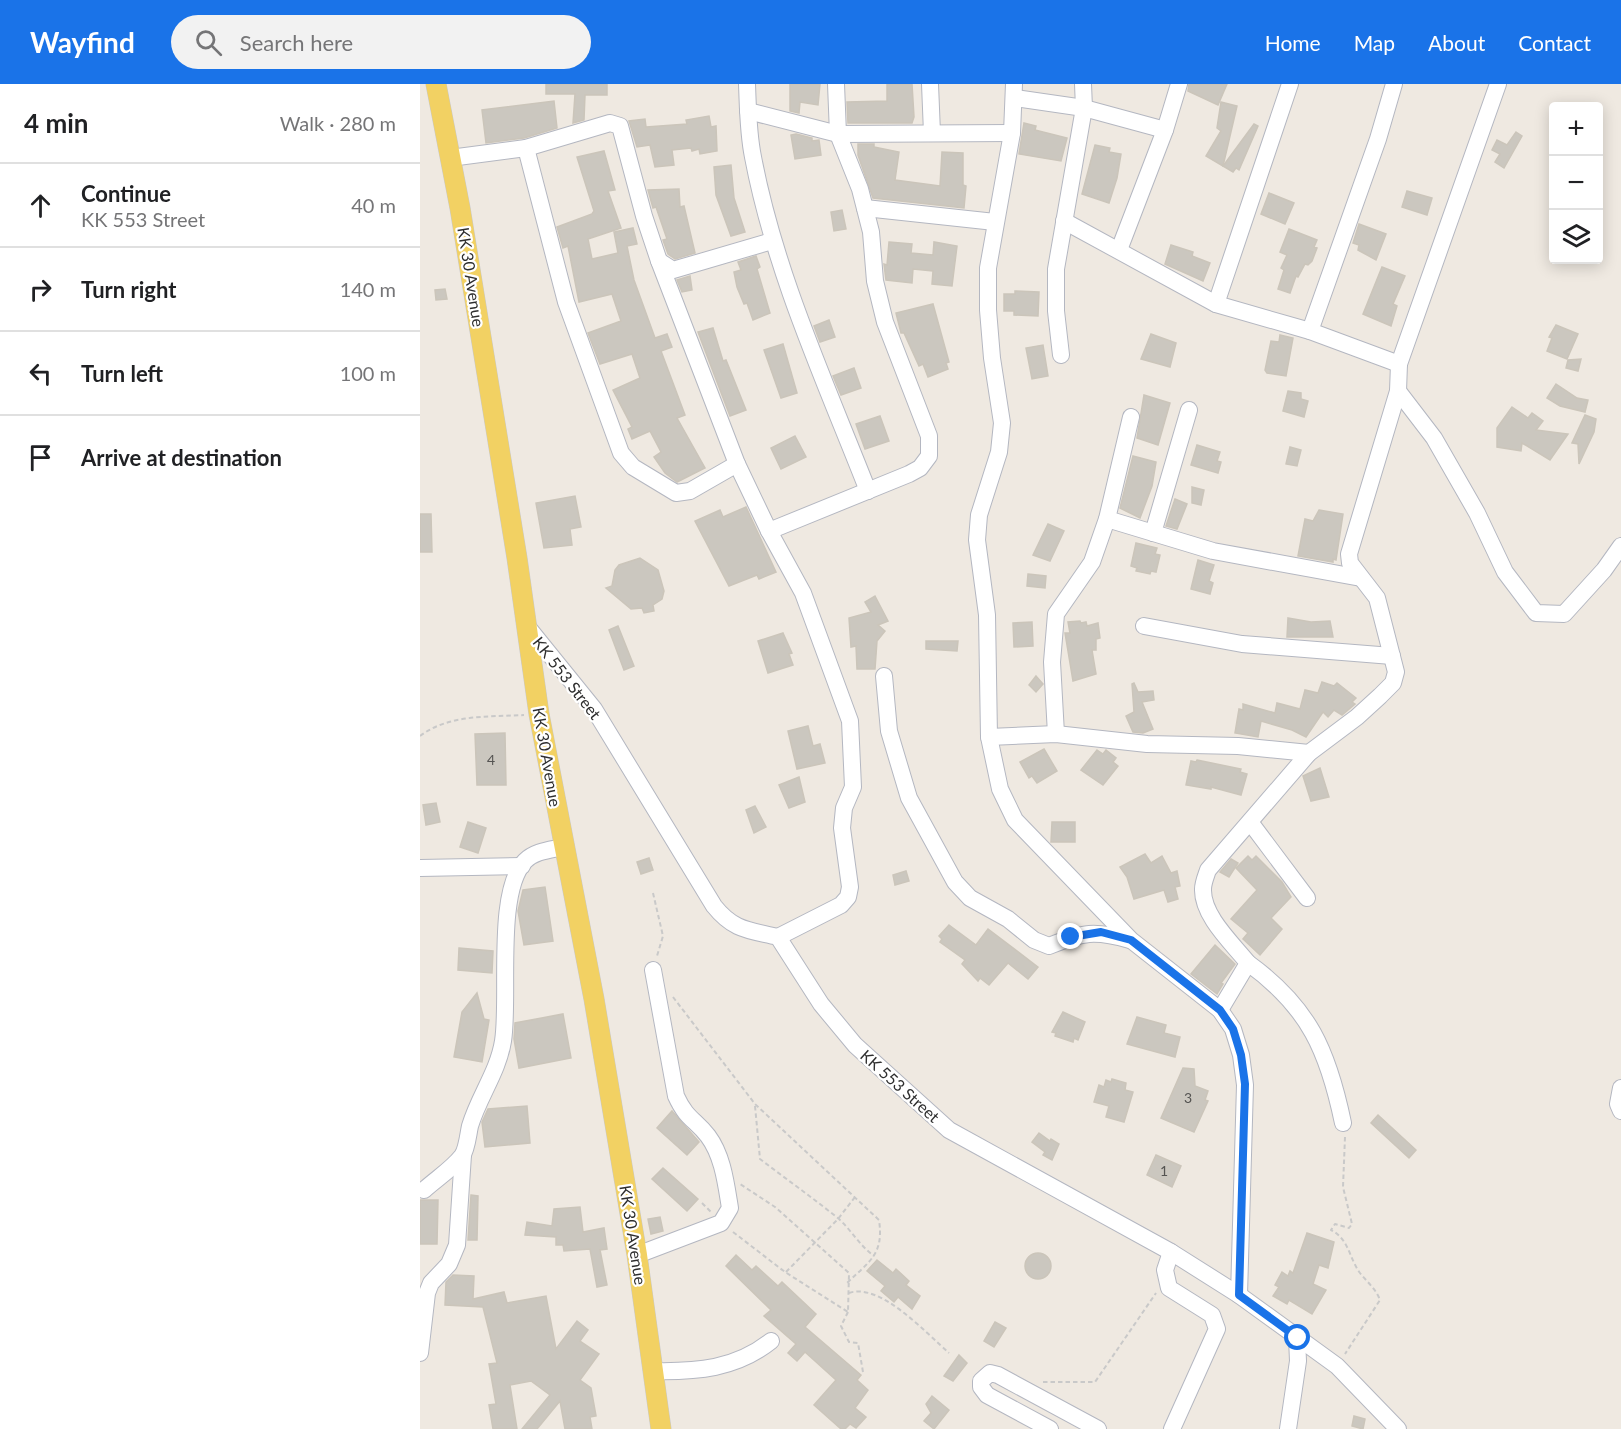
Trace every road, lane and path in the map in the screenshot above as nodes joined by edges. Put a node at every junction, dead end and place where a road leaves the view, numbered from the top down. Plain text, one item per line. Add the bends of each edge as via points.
1 (436, 84) edge
2 (747, 84) edge
3 (836, 84) edge
4 (930, 84) edge
5 (1083, 84) edge
6 (1179, 84) edge
7 (1290, 84) edge
8 (1394, 84) edge
9 (1498, 84) edge
10 (1015, 91) edge
11 (1084, 108) junction
12 (748, 111) junction
13 (1165, 130) junction
14 (1012, 133) junction
15 (838, 134) junction
16 (932, 134) junction
17 (526, 148) junction
18 (450, 158) junction
19 (865, 208) junction
20 (1064, 221) junction
21 (995, 222) junction
22 (772, 241) junction
23 (1119, 250) junction
24 (659, 261) junction
25 (1216, 304) junction
26 (1311, 331) junction
27 (1061, 355) dead end
28 (1399, 364) junction
29 (1398, 391) junction
30 (1189, 410) dead end
31 (1131, 417) dead end
32 (737, 464) junction
33 (868, 490) junction
34 (1107, 519) junction
35 (769, 531) junction
36 (1153, 533) junction
37 (1621, 546) edge
38 (1361, 578) junction
39 (525, 625) junction
40 (1144, 626) dead end
41 (1392, 656) junction
42 (884, 676) dead end
43 (539, 714) junction
44 (1056, 734) junction
45 (420, 736) edge
46 (989, 737) junction
47 (1309, 753) junction
48 (1250, 822) junction
49 (563, 847) junction
50 (522, 866) junction
51 (420, 868) edge
52 (653, 893) dead end
53 (1307, 898) dead end
54 (778, 937) junction
55 (1131, 940) junction
56 (1248, 963) junction
57 (653, 970) joint
58 (674, 997) dead end
59 (1220, 1010) junction
60 (1621, 1088) edge
61 (755, 1104) junction
62 (1621, 1111) edge
63 (1343, 1123) joint
64 (463, 1155) junction
65 (725, 1174) junction
66 (424, 1190) dead end
67 (855, 1197) junction
68 (702, 1203) dead end
69 (838, 1219) junction
70 (721, 1223) junction
71 (814, 1243) junction
72 (1171, 1252) junction
73 (638, 1255) junction
74 (874, 1256) junction
75 (785, 1272) junction
76 (1165, 1278) junction
77 (848, 1283) junction
78 (849, 1293) junction
79 (1239, 1295) junction
80 (848, 1312) junction
81 (1298, 1338) junction
82 (771, 1341) dead end
83 (420, 1353) edge
84 (949, 1353) dead end
85 (1336, 1366) junction
86 (652, 1371) junction
87 (862, 1372) dead end
88 (1014, 1383) junction
89 (660, 1429) edge
90 (1050, 1429) edge
91 (1098, 1429) edge
92 (1172, 1429) edge
93 (1288, 1429) edge
94 (1398, 1429) edge

1 - 18 main road, KK 30 Avenue
2 - 12 street
3 - 15 street
4 - 16 street
5 - 11 street
6 - 13 street
7 - 25 street
8 - 26 street
9 - 28 street
10 - 11 street
10 - 14 street
11 - 13 street
11 - 20 street
12 - 15 street
12 - 22 street via 753,155
13 - 23 street
14 - 16 street
14 - 21 street
15 - 16 street
15 - 19 street
17 - 18 street
17 - 24 street via 610,123 620,126
17 - 32 street via 566,302 621,453 633,467 676,493 690,490
18 - 39 main road, KK 30 Avenue via 518,558
19 - 21 street
19 - 33 street via 885,322 929,436 929,456 920,468
20 - 23 street
20 - 27 street via 1056,269
21 - 46 street via 988,268 988,310 1002,423 999,452 979,514 977,540 987,615
22 - 24 street via 673,270
22 - 33 street
23 - 25 street
24 - 32 street
25 - 26 street
26 - 28 street
28 - 29 street
29 - 37 street via 1434,438 1505,572 1536,614 1564,614
29 - 38 street via 1349,554 1350,563
30 - 36 street
31 - 34 street
32 - 35 street
33 - 35 street
34 - 36 street
34 - 44 street via 1092,562 1056,614 1052,662
35 - 54 street via 803,593 850,721 853,767 853,787 844,808 842,828 848,897 841,905
36 - 38 street via 1213,551
38 - 41 street via 1377,598
39 - 43 main road, KK 30 Avenue
39 - 54 street, KK 553 Street via 594,709 714,906 727,921 741,928
40 - 41 street via 1242,644
41 - 47 street via 1396,672 1393,683 1357,717
42 - 55 street via 889,731 909,798 955,882 970,898 1049,946 1101,932
43 - 45 path via 461,719 436,725
43 - 49 main road, KK 30 Avenue
44 - 46 street
44 - 47 street via 1147,744 1238,746
46 - 55 street via 1000,789 1015,820
47 - 48 street
48 - 53 street
48 - 56 street via 1208,870 1203,890 1211,915
49 - 50 street via 537,853
49 - 73 main road, KK 30 Avenue via 594,999
50 - 51 street
50 - 64 street via 512,884 503,1040 494,1077 474,1115
52 - 57 path via 663,936
54 - 72 street, KK 553 Street via 820,1004 855,1045 949,1130
55 - 59 street
56 - 59 street
56 - 63 street via 1275,983 1301,1011 1334,1079
57 - 65 street via 676,1096 684,1113 709,1137
58 - 61 path
59 - 79 street via 1233,1029 1245,1084
60 - 62 street
61 - 67 path
61 - 69 path via 760,1159
63 - 85 path via 1343,1187 1352,1224 1349,1228 1335,1224 1331,1230 1344,1242 1359,1272 1380,1300
64 - 66 street
64 - 83 street via 457,1245 449,1264 427,1293
65 - 70 street via 730,1208
65 - 71 path via 775,1207
67 - 69 path
67 - 74 path via 879,1220 882,1239
68 - 70 path
69 - 71 path
69 - 74 path
70 - 73 street
70 - 75 path
71 - 75 path
71 - 77 path via 849,1273
72 - 76 street
72 - 79 street, KK 553 Street
73 - 86 main road, KK 30 Avenue
74 - 77 path
75 - 80 path
76 - 88 path via 1095,1382
76 - 92 street via 1169,1287 1212,1314 1217,1329
77 - 78 path
78 - 80 path
78 - 84 path via 859,1289 880,1297
79 - 81 street, KK 553 Street
80 - 87 path via 841,1326 849,1342 858,1343
81 - 85 street, KK 553 Street
81 - 93 street
82 - 86 street via 751,1357 718,1368
85 - 94 street, KK 553 Street
86 - 89 main road, KK 30 Avenue
88 - 90 street via 990,1373 981,1381 981,1387 987,1395
88 - 91 street

